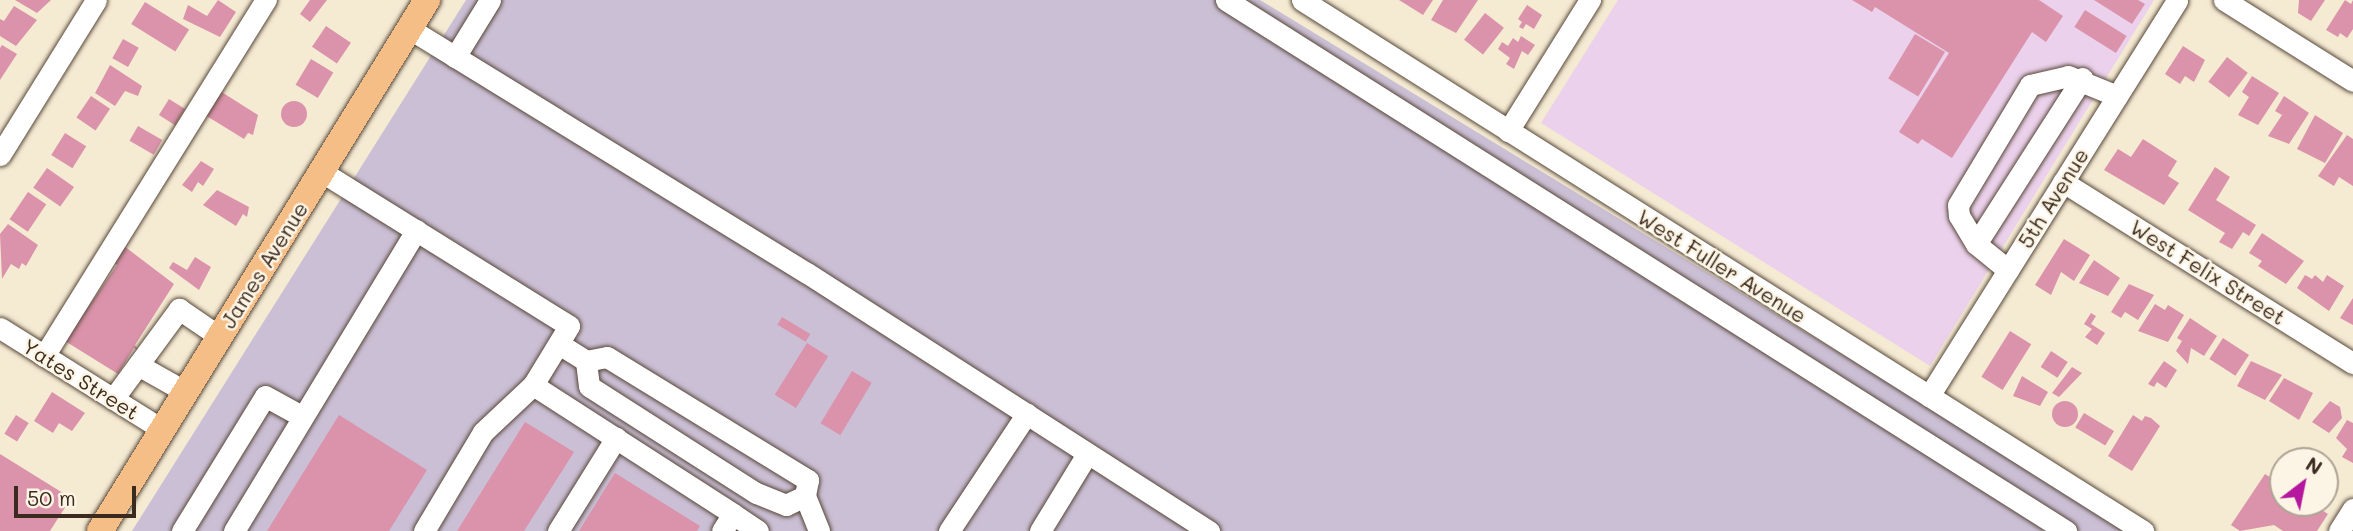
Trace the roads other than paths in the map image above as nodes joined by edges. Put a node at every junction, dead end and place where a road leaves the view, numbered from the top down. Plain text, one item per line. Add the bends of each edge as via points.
1 (96, 0) edge
2 (266, 0) edge
3 (490, 0) edge
4 (1226, 0) edge
5 (1302, 0) edge
6 (1590, 0) edge
7 (2177, 0) edge
8 (2224, 0) edge
9 (418, 9) edge
10 (454, 57) junction
11 (2082, 78) junction
12 (2353, 81) edge
13 (2117, 96) junction
14 (1508, 131) junction
15 (0, 155) edge
16 (322, 172) junction
17 (2063, 182) junction
18 (416, 230) junction
19 (1976, 244) junction
20 (2008, 270) junction
21 (0, 328) edge
22 (220, 337) junction
23 (559, 344) junction
24 (44, 356) junction
25 (586, 360) junction
26 (2353, 363) edge
27 (138, 365) junction
28 (533, 385) junction
29 (186, 392) junction
30 (1929, 396) junction
31 (113, 399) junction
32 (1027, 413) junction
33 (303, 417) junction
34 (163, 430) junction
35 (616, 438) junction
36 (1087, 454) junction
37 (805, 496) junction
38 (2353, 509) edge
39 (727, 523) edge
40 (100, 531) edge
41 (182, 531) edge
42 (234, 531) edge
43 (424, 531) edge
44 (558, 531) edge
45 (758, 531) edge
46 (820, 531) edge
47 (948, 531) edge
48 (1040, 531) edge
49 (1209, 531) edge
50 (2066, 531) edge
51 (2143, 531) edge
52 (2339, 531) edge

1 - 15 street
2 - 24 street
3 - 10 street
4 - 50 street
5 - 14 street, West Fuller Avenue
6 - 14 street
7 - 13 street, 5th Avenue
8 - 12 street
9 - 10 street
9 - 16 main road, James Avenue
10 - 32 street
11 - 13 street
11 - 19 street
11 - 19 street via 2068,76 2030,85 1962,196 1959,216
13 - 17 street, 5th Avenue
14 - 30 street, West Fuller Avenue
16 - 18 street
16 - 22 main road, James Avenue
17 - 20 street, 5th Avenue
17 - 26 street, West Felix Street
18 - 23 street via 569,326
18 - 33 street
19 - 20 street
20 - 30 street, 5th Avenue
21 - 24 street, Yates Street
22 - 27 street via 179,309
22 - 29 main road, James Avenue
23 - 25 street
23 - 28 street
24 - 31 street, Yates Street
25 - 37 street via 607,357 808,480
25 - 37 street via 589,386 757,493 786,505
27 - 29 street
27 - 31 street
28 - 35 street
28 - 43 street via 483,432
29 - 34 main road, James Avenue
30 - 51 street, West Fuller Avenue
31 - 34 street, Yates Street
32 - 36 street
32 - 47 street
33 - 41 street via 265,396
33 - 42 street
34 - 40 main road, James Avenue
35 - 39 street
35 - 44 street
36 - 48 street
36 - 49 street
37 - 46 street
38 - 52 street
39 - 45 street

